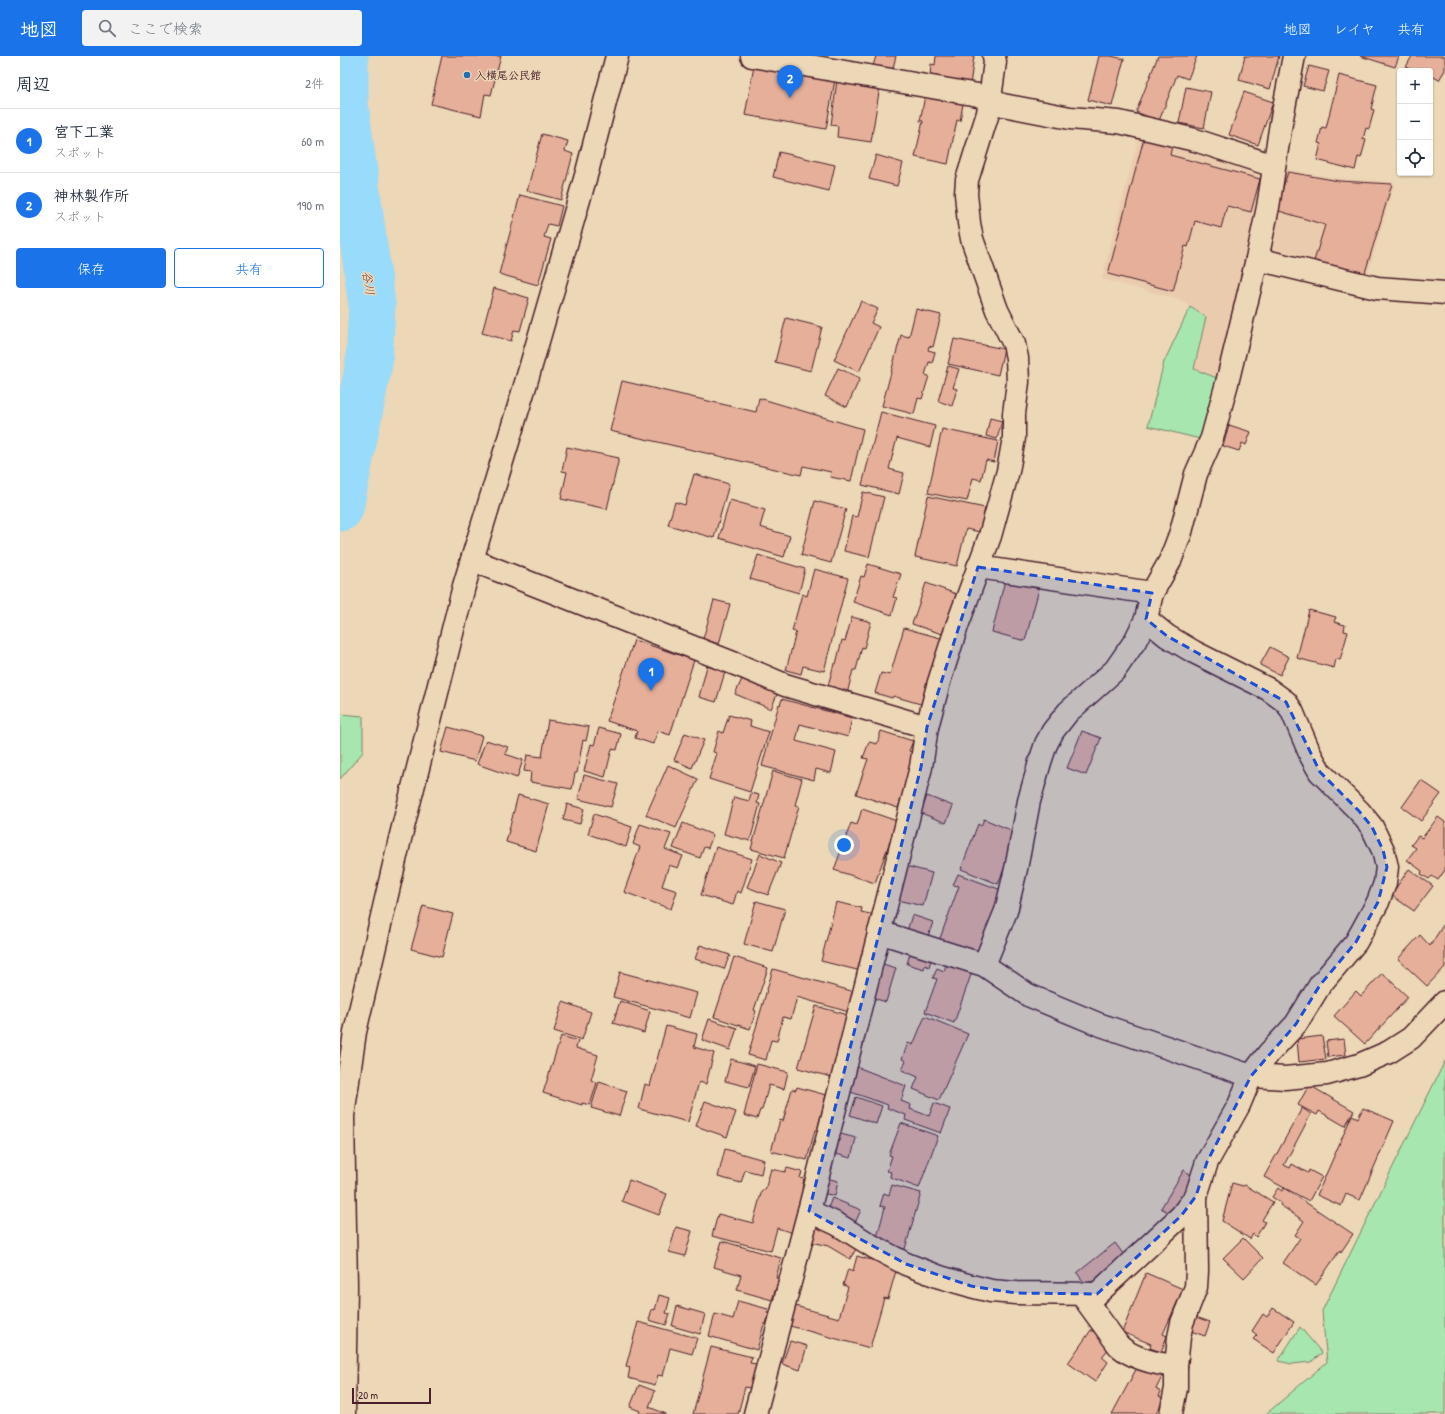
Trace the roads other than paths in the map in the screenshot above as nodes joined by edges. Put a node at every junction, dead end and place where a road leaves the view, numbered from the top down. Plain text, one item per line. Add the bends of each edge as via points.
1 (617, 56) edge
2 (752, 56) edge
3 (994, 56) edge
4 (1294, 56) edge
5 (990, 100) junction
6 (1274, 166) junction
7 (1257, 260) junction
8 (1445, 293) edge
9 (472, 560) junction
10 (978, 567) junction
11 (1152, 593) junction
12 (1146, 619) junction
13 (927, 727) junction
14 (879, 932) junction
15 (984, 966) junction
16 (1445, 1002) edge
17 (1251, 1076) junction
18 (1196, 1196) junction
19 (808, 1211) junction
20 (1082, 1295) junction
21 (1176, 1366) junction
22 (344, 1414) edge
23 (755, 1414) edge
24 (1172, 1414) edge

1 - 9 street via 587,172
2 - 5 street via 978,95
3 - 5 street
4 - 6 street
5 - 6 street via 1003,105 1070,118 1119,122 1195,140
5 - 10 street via 967,180 966,194 972,239 997,310 1014,344 1018,382 1014,438 1008,471 990,536
6 - 7 street
7 - 8 street via 1377,288
7 - 11 street via 1212,438 1196,474 1181,532 1170,561
9 - 13 street via 785,685
9 - 22 street via 400,840 355,1032 343,1116 346,1286
10 - 11 street
10 - 13 street via 956,626
11 - 12 street
12 - 15 street via 1135,641 1115,670 1068,712 1046,744 1029,801 1006,911
12 - 17 street via 1167,636 1268,689 1286,702 1320,772 1372,827 1383,850 1387,867 1385,883 1378,902 1356,942 1320,985 1296,1024
13 - 14 street via 921,767
14 - 15 street
14 - 19 street
15 - 17 street via 1028,995 1098,1024
16 - 17 street via 1411,1038 1389,1052 1359,1065 1327,1074 1285,1078
17 - 18 street via 1239,1105 1207,1162
18 - 20 street via 1168,1229 1097,1294
18 - 21 street via 1196,1287 1182,1323
19 - 20 street via 837,1224 906,1264 940,1277 991,1291
19 - 23 street
20 - 21 street via 1124,1350 1158,1364
21 - 24 street

